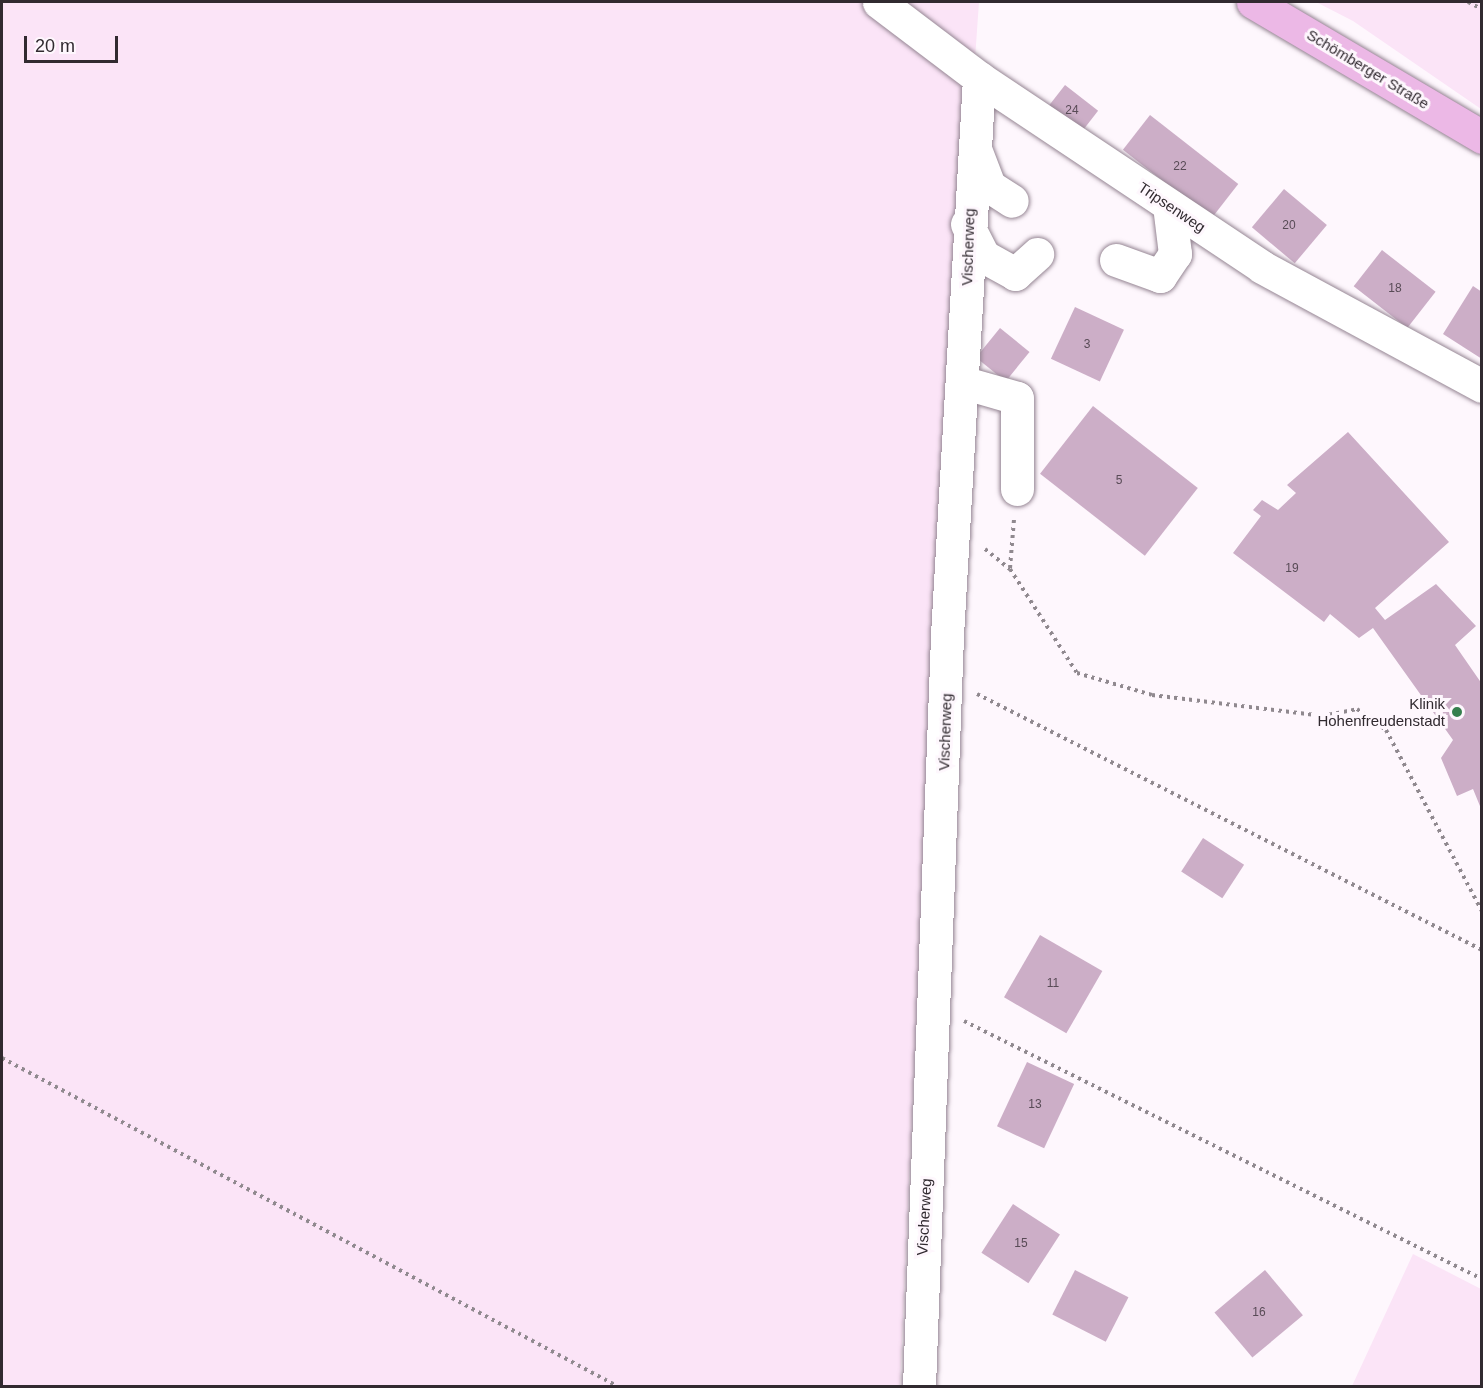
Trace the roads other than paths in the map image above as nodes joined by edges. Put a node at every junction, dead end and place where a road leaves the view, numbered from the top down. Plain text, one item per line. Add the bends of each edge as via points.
1 (879, 2) edge
2 (1253, 2) edge
3 (979, 78) junction
4 (1482, 137) edge
5 (974, 147) junction
6 (1012, 201) dead end
7 (1169, 205) junction
8 (967, 224) junction
9 (1037, 254) dead end
10 (1116, 261) dead end
11 (964, 383) junction
12 (1482, 386) edge
13 (1017, 489) road end
14 (919, 1386) edge

1 - 3 street, Tripsenweg
2 - 4 main road, Schömberger Straße
3 - 5 street, Vischerweg
3 - 7 street, Tripsenweg
5 - 6 street via 989,186
5 - 8 street, Vischerweg
7 - 10 street via 1175,254 1160,276
7 - 12 street, Tripsenweg via 1262,267
8 - 9 street via 983,256 1015,274
8 - 11 street, Vischerweg
11 - 13 street via 1017,398
11 - 14 street, Vischerweg via 953,525

